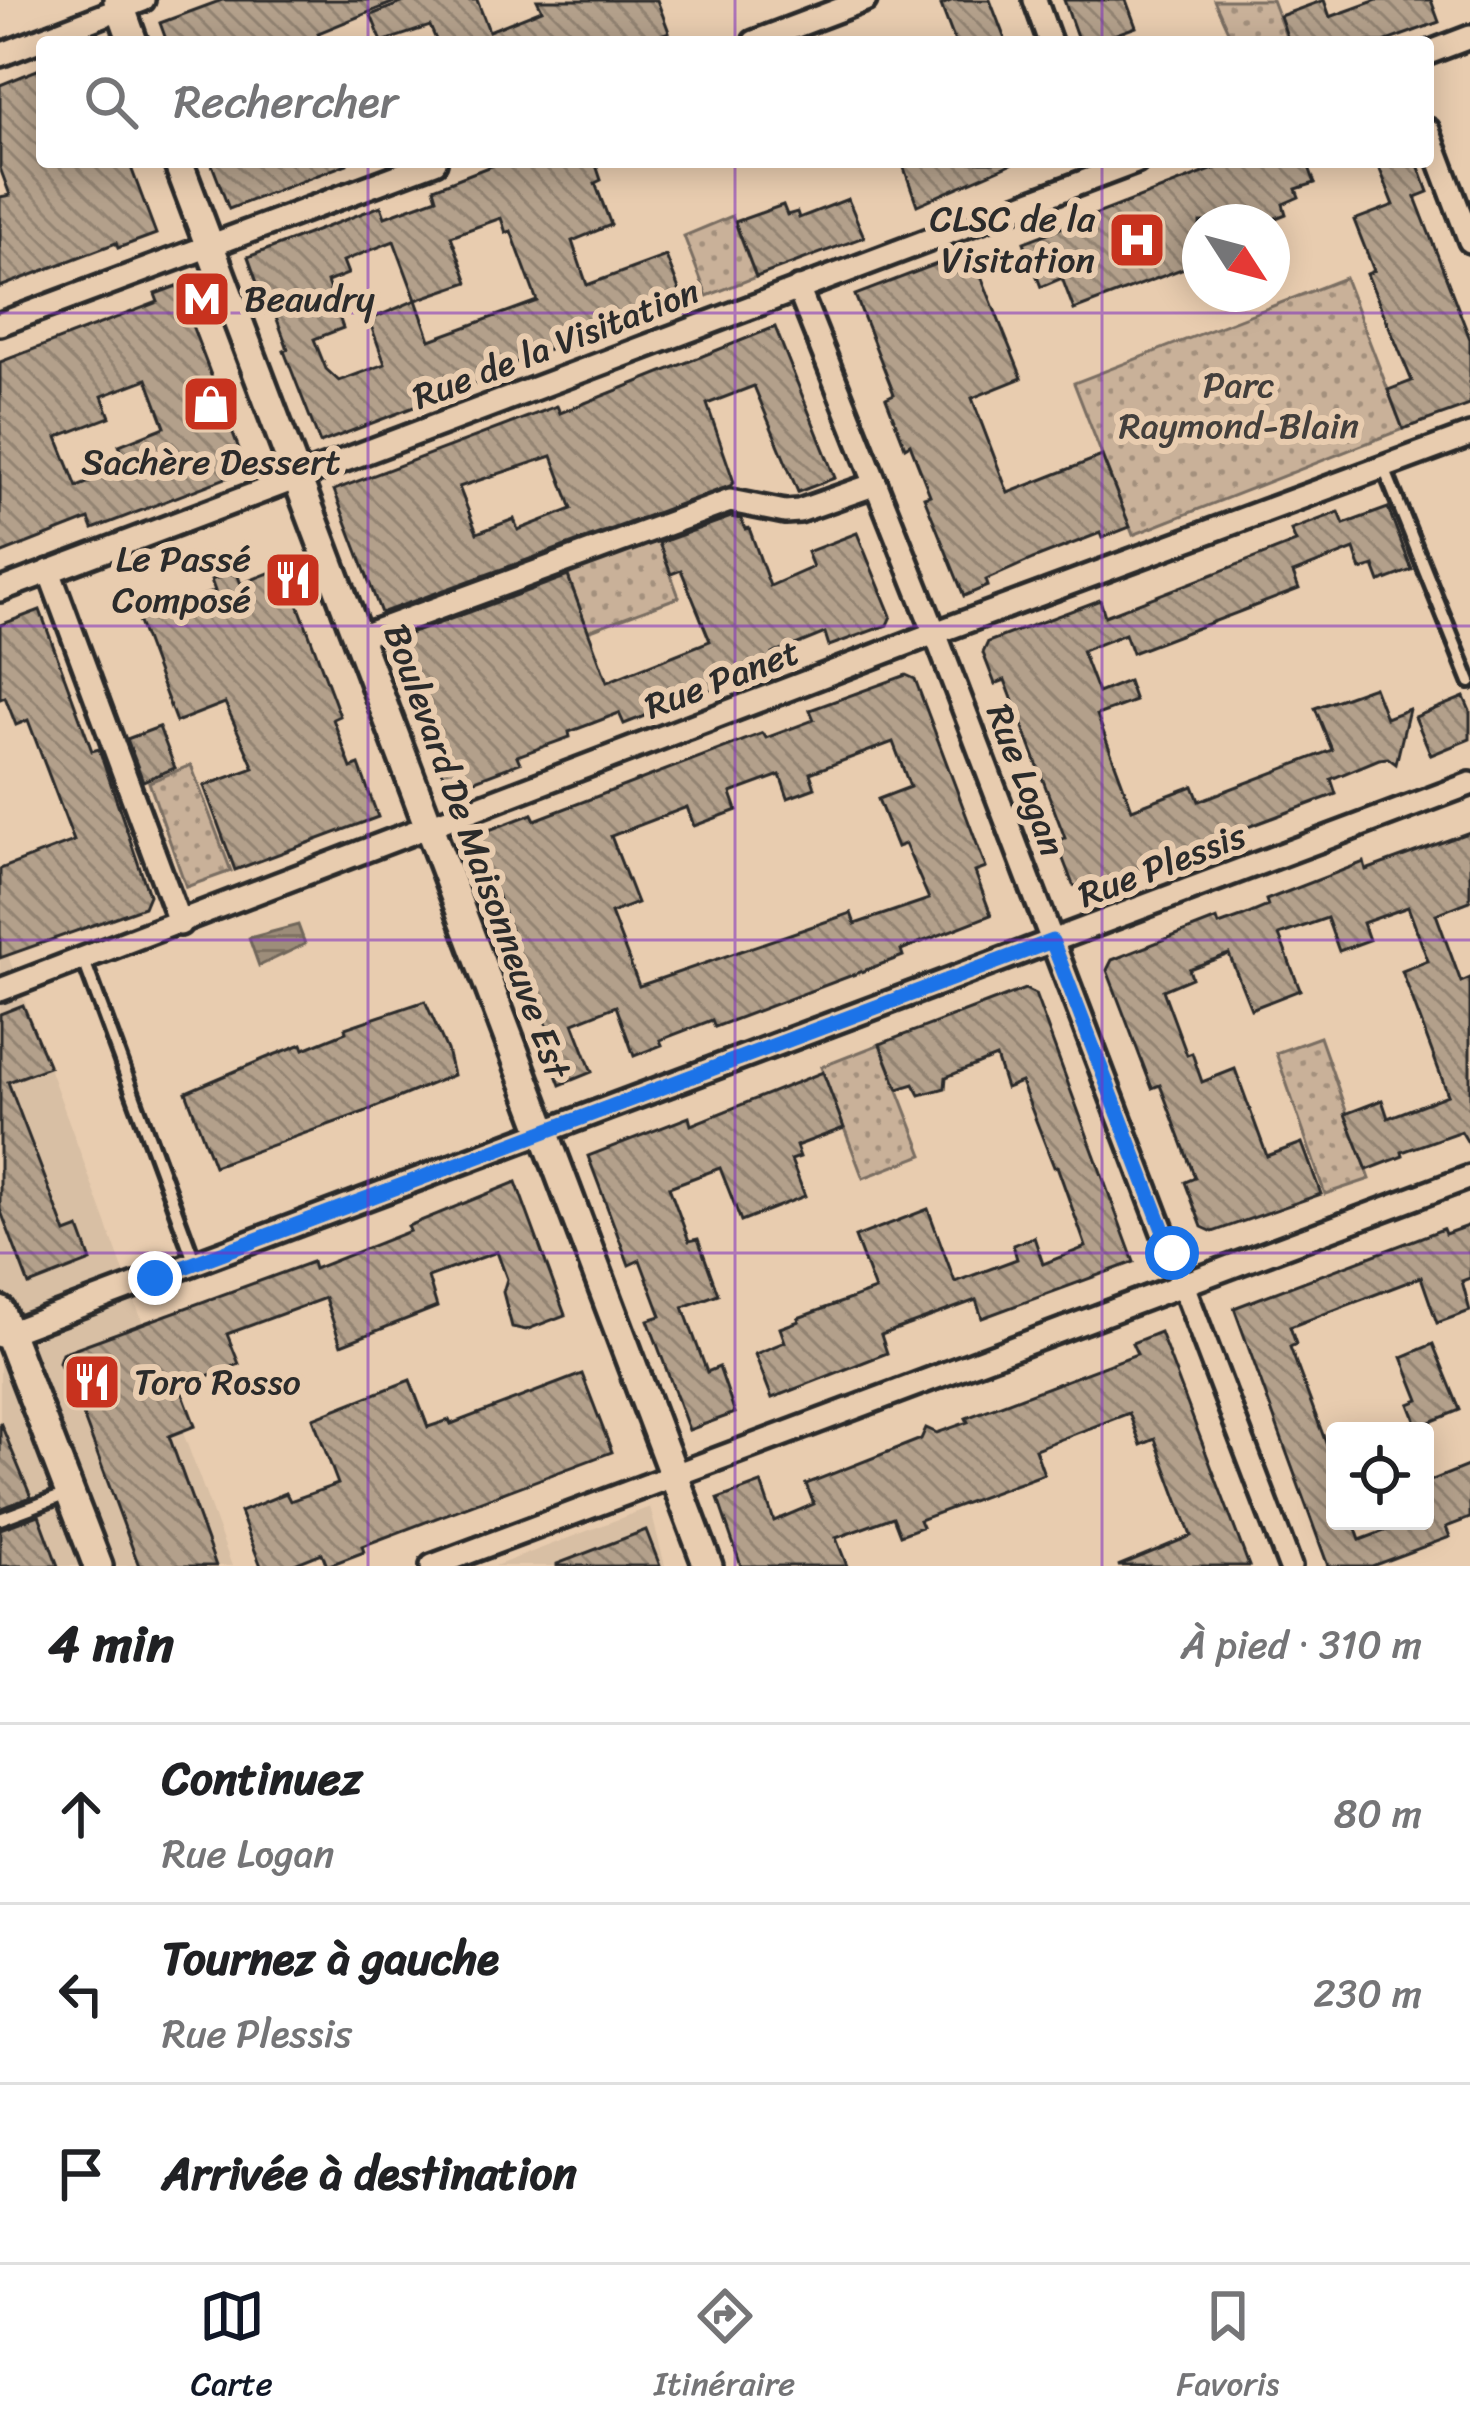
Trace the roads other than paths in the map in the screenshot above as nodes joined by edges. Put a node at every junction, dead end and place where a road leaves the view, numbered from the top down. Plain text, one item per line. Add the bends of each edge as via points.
1 (865, 0) edge
2 (1035, 0) edge
3 (127, 3) edge
4 (46, 36) edge
5 (132, 36) edge
6 (770, 36) edge
7 (1048, 36) edge
8 (1470, 37) edge
9 (36, 40) edge
10 (1434, 51) edge
11 (0, 55) edge
12 (1434, 146) edge
13 (180, 168) edge
14 (419, 168) edge
15 (1097, 168) edge
16 (1470, 241) edge
17 (210, 246) junction
18 (798, 287) junction
19 (0, 324) edge
20 (1470, 435) edge
21 (1384, 468) junction
22 (299, 477) junction
23 (877, 484) junction
24 (49, 571) junction
25 (0, 590) edge
26 (935, 633) junction
27 (359, 637) junction
28 (1470, 682) edge
29 (1470, 784) edge
30 (428, 828) junction
31 (180, 924) junction
32 (1052, 941) junction
33 (83, 958) junction
34 (0, 990) edge
35 (543, 1130) junction
36 (1470, 1177) edge
37 (195, 1263) junction
38 (1184, 1283) junction
39 (3, 1327) edge
40 (673, 1475) junction
41 (70, 1493) junction
42 (0, 1519) edge
43 (98, 1566) edge
44 (432, 1566) edge
45 (708, 1566) edge
46 (1290, 1566) edge

1 - 6 street
2 - 7 street
3 - 4 street
3 - 5 street
8 - 10 street
9 - 11 street
12 - 16 street
13 - 17 street, Boulevard De Maisonneuve Est
14 - 17 street
15 - 18 street, Rue de la Visitation
17 - 19 street
17 - 22 street, Boulevard De Maisonneuve Est
18 - 22 street, Rue de la Visitation
18 - 23 street, Rue Logan
20 - 21 street, Rue Panet
21 - 26 street, Rue Panet
21 - 28 lane
22 - 24 street, Rue de la Visitation
22 - 27 street, Boulevard De Maisonneuve Est
23 - 26 street, Rue Logan
23 - 27 street via 800,511 730,501
24 - 25 street, Rue de la Visitation
24 - 31 street
26 - 30 street, Rue Panet
26 - 32 street, Rue Logan
27 - 30 street, Boulevard De Maisonneuve Est
29 - 32 street, Rue Plessis
30 - 31 street, Rue Panet
30 - 35 street, Boulevard De Maisonneuve Est
31 - 33 street, Rue Panet
32 - 35 street, Rue Plessis
32 - 38 street, Rue Logan
33 - 34 street, Rue Panet
33 - 37 lane
35 - 37 street, Rue Plessis
35 - 40 street, Boulevard De Maisonneuve Est
36 - 38 street
37 - 39 street, Rue Plessis
38 - 40 street
38 - 46 street, Rue Logan
39 - 41 street
40 - 44 street
40 - 45 street, Boulevard De Maisonneuve Est
41 - 42 lane
41 - 43 street

